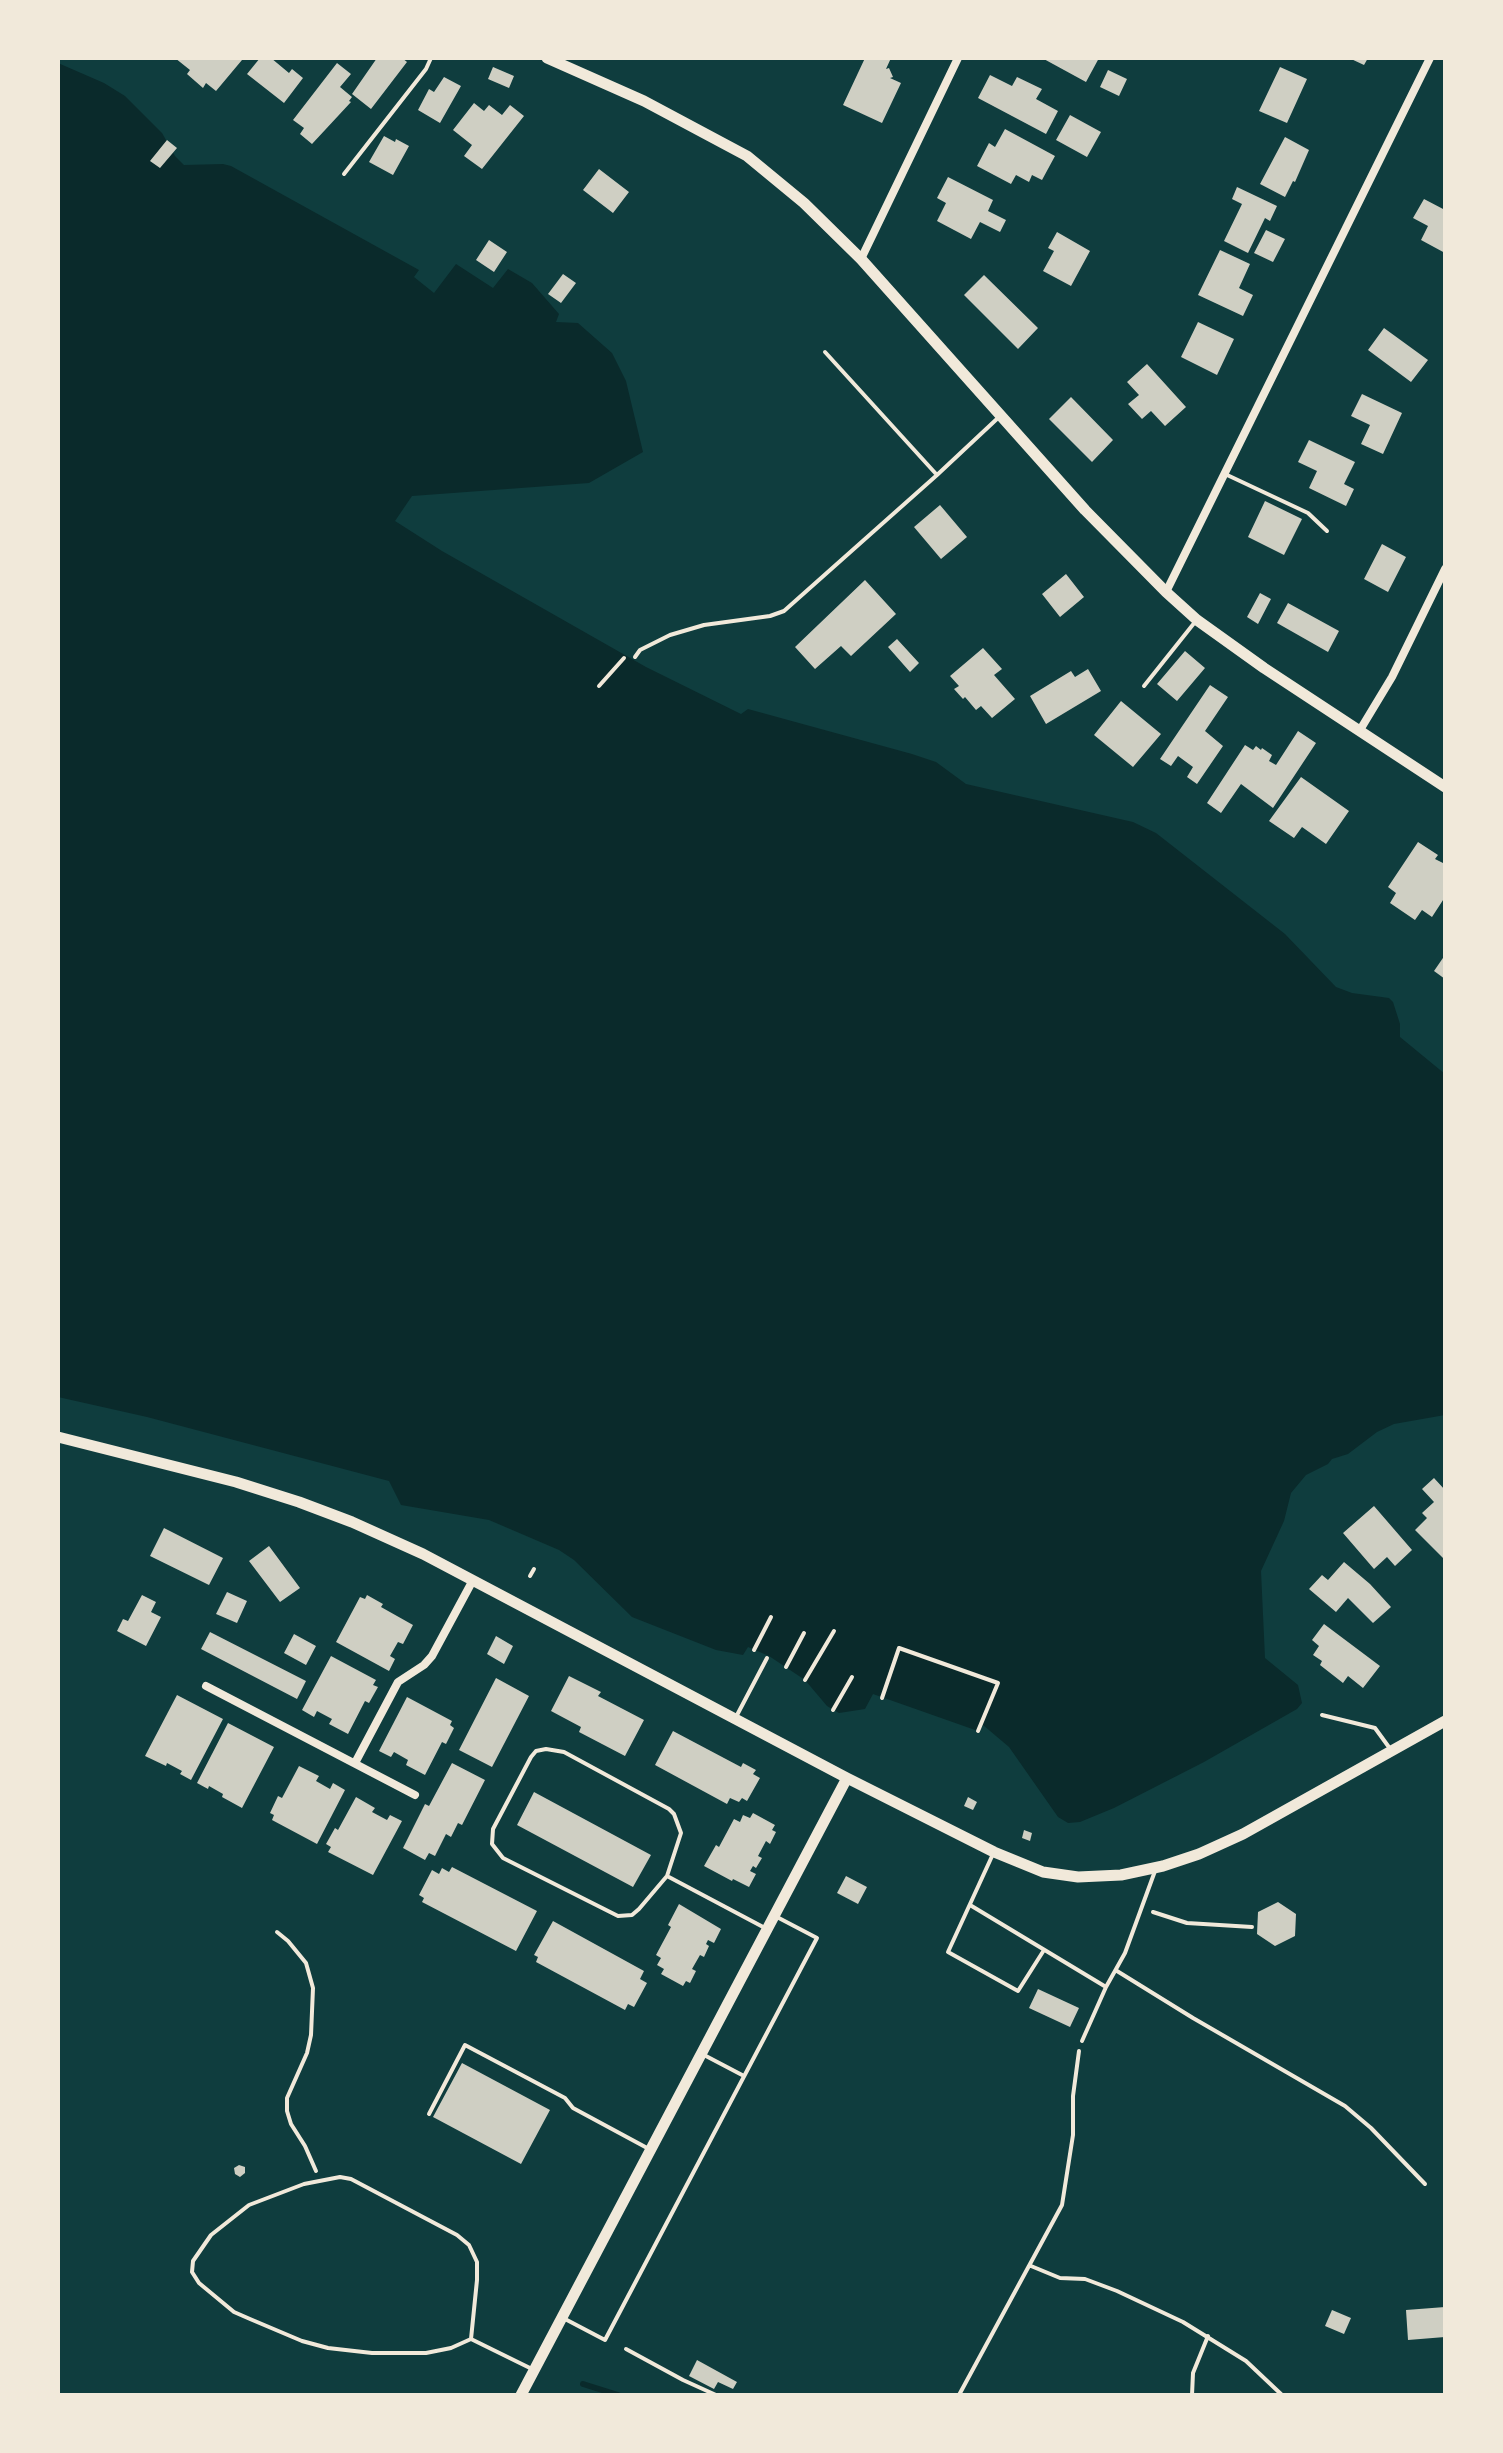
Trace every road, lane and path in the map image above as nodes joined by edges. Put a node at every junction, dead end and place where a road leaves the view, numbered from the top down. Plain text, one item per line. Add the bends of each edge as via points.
1 (431, 58) edge
2 (547, 58) edge
3 (958, 58) edge
4 (1430, 58) edge
5 (344, 174) dead end
6 (861, 259) junction
7 (825, 352) dead end
8 (1001, 415) junction
9 (1225, 474) junction
10 (937, 475) junction
11 (1327, 531) dead end
12 (1445, 569) edge
13 (1166, 592) junction
14 (1197, 620) junction
15 (627, 654) dead end
16 (635, 657) dead end
17 (599, 686) dead end
18 (1144, 686) dead end
19 (1360, 730) junction
20 (1445, 787) edge
21 (58, 1437) edge
22 (534, 1569) dead end
23 (530, 1576) dead end
24 (473, 1580) junction
25 (771, 1617) dead end
26 (834, 1631) dead end
27 (804, 1633) dead end
28 (754, 1650) dead end
29 (767, 1658) dead end
30 (786, 1667) dead end
31 (852, 1677) dead end
32 (805, 1680) dead end
33 (206, 1686) dead end
34 (882, 1698) dead end
35 (833, 1710) dead end
36 (1322, 1715) dead end
37 (735, 1719) junction
38 (1445, 1721) edge
39 (978, 1731) dead end
40 (1392, 1750) junction
41 (355, 1763) junction
42 (847, 1778) junction
43 (415, 1795) dead end
44 (994, 1852) junction
45 (1157, 1868) junction
46 (667, 1876) junction
47 (970, 1905) junction
48 (1142, 1908) junction
49 (775, 1916) junction
50 (1252, 1927) dead end
51 (767, 1929) junction
52 (277, 1932) dead end
53 (1044, 1950) junction
54 (1117, 1971) junction
55 (1106, 1987) junction
56 (1082, 2041) joint
57 (702, 2054) junction
58 (744, 2076) junction
59 (429, 2114) dead end
60 (651, 2150) junction
61 (320, 2181) junction
62 (1425, 2184) dead end
63 (1031, 2266) junction
64 (562, 2318) junction
65 (1208, 2336) junction
66 (471, 2339) junction
67 (626, 2349) dead end
68 (535, 2370) junction
69 (521, 2395) edge
70 (716, 2395) edge
71 (959, 2395) edge
72 (1192, 2395) edge
73 (1282, 2395) edge

1 - 5 lane
2 - 6 street via 644,101 747,156
3 - 6 street
4 - 9 street
6 - 8 street
7 - 10 lane
8 - 10 lane
8 - 13 street
9 - 11 lane via 1308,513
9 - 13 street
10 - 16 lane via 784,611 670,635
12 - 19 street
13 - 14 street
14 - 18 lane
14 - 19 street
15 - 17 path
19 - 20 street
21 - 24 street via 299,1502
22 - 23 path
24 - 37 street
24 - 41 street via 432,1656 398,1682
25 - 28 path
26 - 32 path
27 - 30 path
29 - 37 lane
31 - 35 path
33 - 41 street
34 - 39 path via 899,1648 998,1683
36 - 40 lane via 1375,1728
37 - 42 street
38 - 40 street
40 - 45 street via 1243,1834
41 - 43 street
42 - 44 street
42 - 49 street
44 - 45 street via 1068,1876
44 - 47 lane
45 - 48 lane
46 - 46 lane via 681,1833 669,1809 564,1752 536,1751 493,1829 492,1844 503,1858 618,1916 632,1915
46 - 51 lane
47 - 53 lane
47 - 53 lane via 948,1952 1018,1991
48 - 50 path via 1187,1923
48 - 54 lane
49 - 51 street
49 - 58 lane via 817,1938
51 - 57 street
52 - 61 path via 306,1963 313,1988 311,2035 287,2111
53 - 55 lane
54 - 55 lane
54 - 62 lane via 1345,2106
55 - 56 lane
56 - 63 path via 1062,2205
57 - 58 lane
57 - 60 street
58 - 64 lane via 605,2340
59 - 60 lane via 465,2045
60 - 64 street
61 - 66 lane via 351,2179 469,2245 477,2262
61 - 66 lane via 249,2205 211,2235 193,2261 199,2283 242,2316 328,2348 426,2353
63 - 65 path via 1117,2291
63 - 71 path
64 - 68 street
65 - 72 path via 1193,2373
65 - 73 path via 1246,2361
66 - 68 lane
67 - 70 path
68 - 69 street

